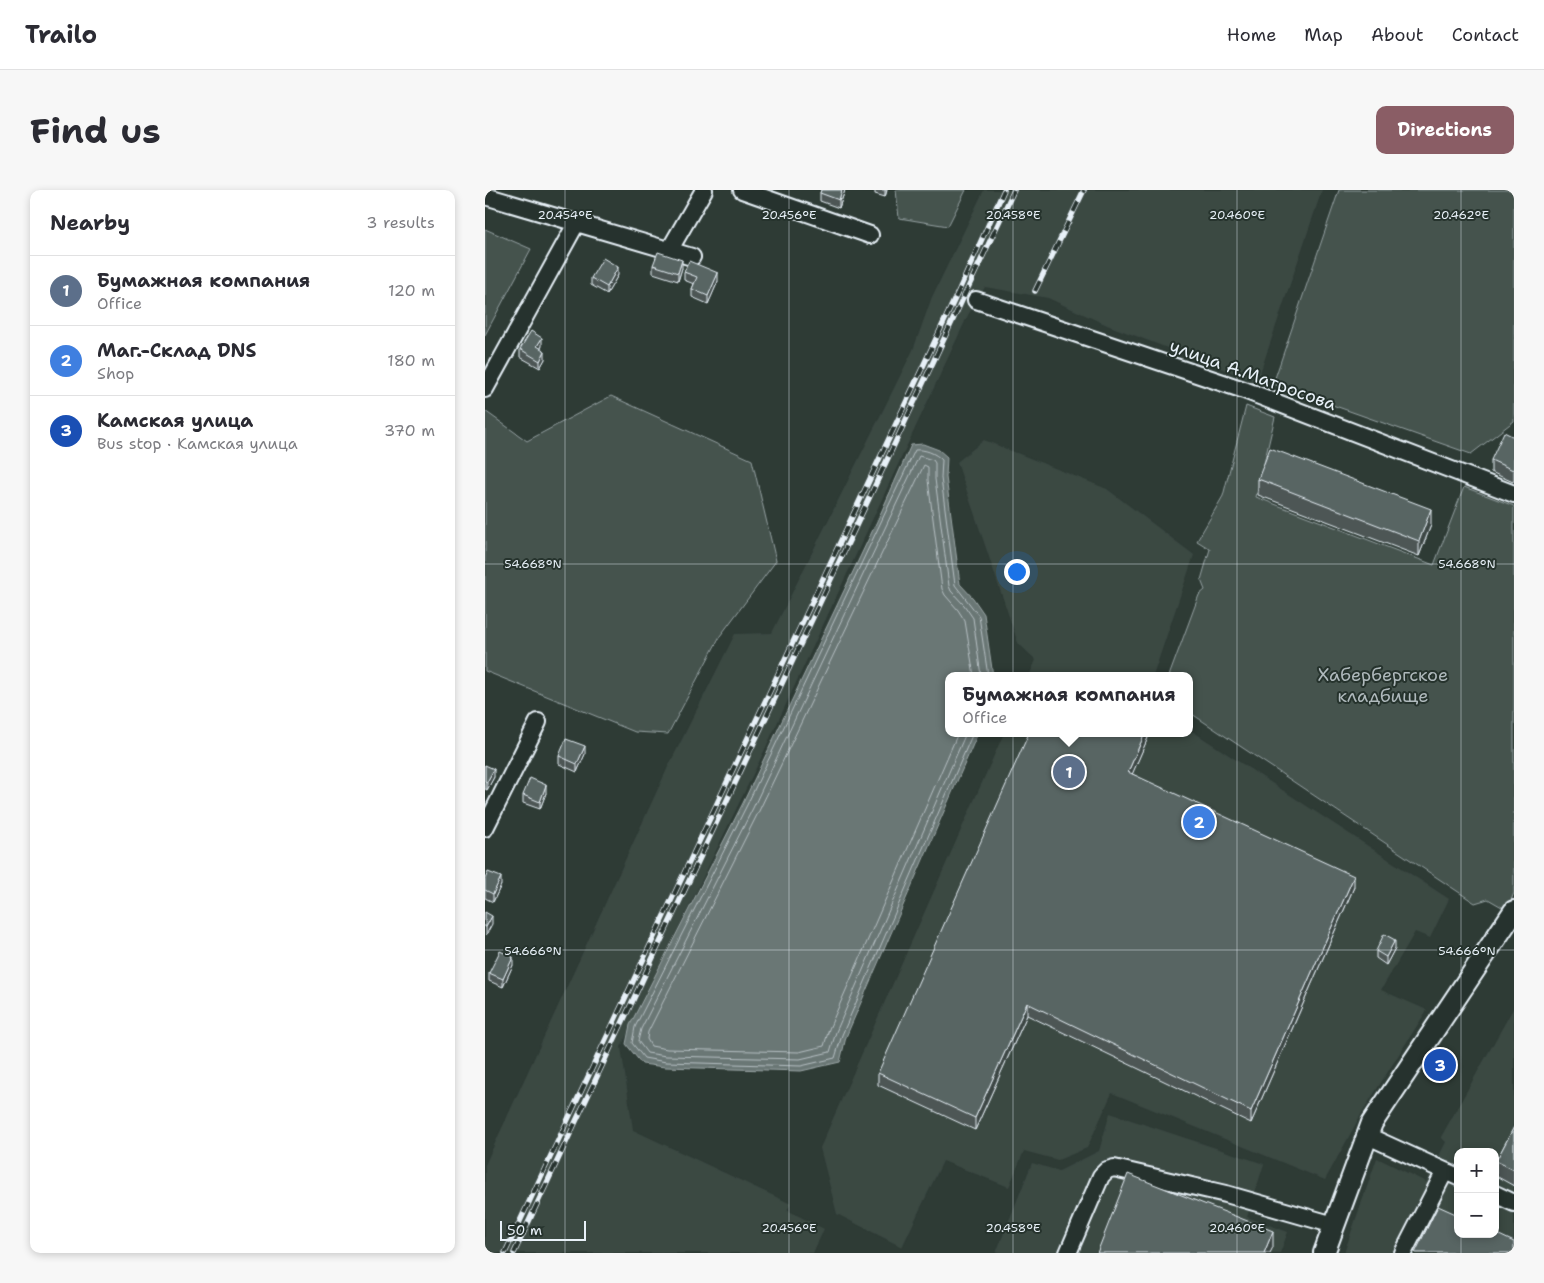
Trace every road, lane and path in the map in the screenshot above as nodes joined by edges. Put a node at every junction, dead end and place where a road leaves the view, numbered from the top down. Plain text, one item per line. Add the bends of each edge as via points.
1 (705, 190) edge
2 (741, 190) edge
3 (485, 196) edge
4 (577, 222) junction
5 (870, 234) dead end
6 (670, 249) junction
7 (692, 257) dead end
8 (976, 300) dead end
9 (485, 389) edge
10 (1514, 494) edge
11 (538, 722) dead end
12 (485, 828) edge
13 (1514, 911) edge
14 (1368, 1136) junction
15 (1451, 1174) edge
16 (1499, 1196) edge
17 (1514, 1203) edge
18 (1334, 1226) junction
19 (1069, 1253) edge
20 (1324, 1253) edge
21 (1403, 1253) edge

1 - 6 street
2 - 5 street
3 - 4 street
4 - 6 street
4 - 9 street
6 - 7 street
8 - 10 street, улица А.Матросова via 1244,390
11 - 12 street
13 - 14 main road via 1372,1123
14 - 15 street
14 - 18 main road
15 - 21 street
16 - 17 street
18 - 19 street via 1226,1194 1114,1168 1101,1176
18 - 20 main road

